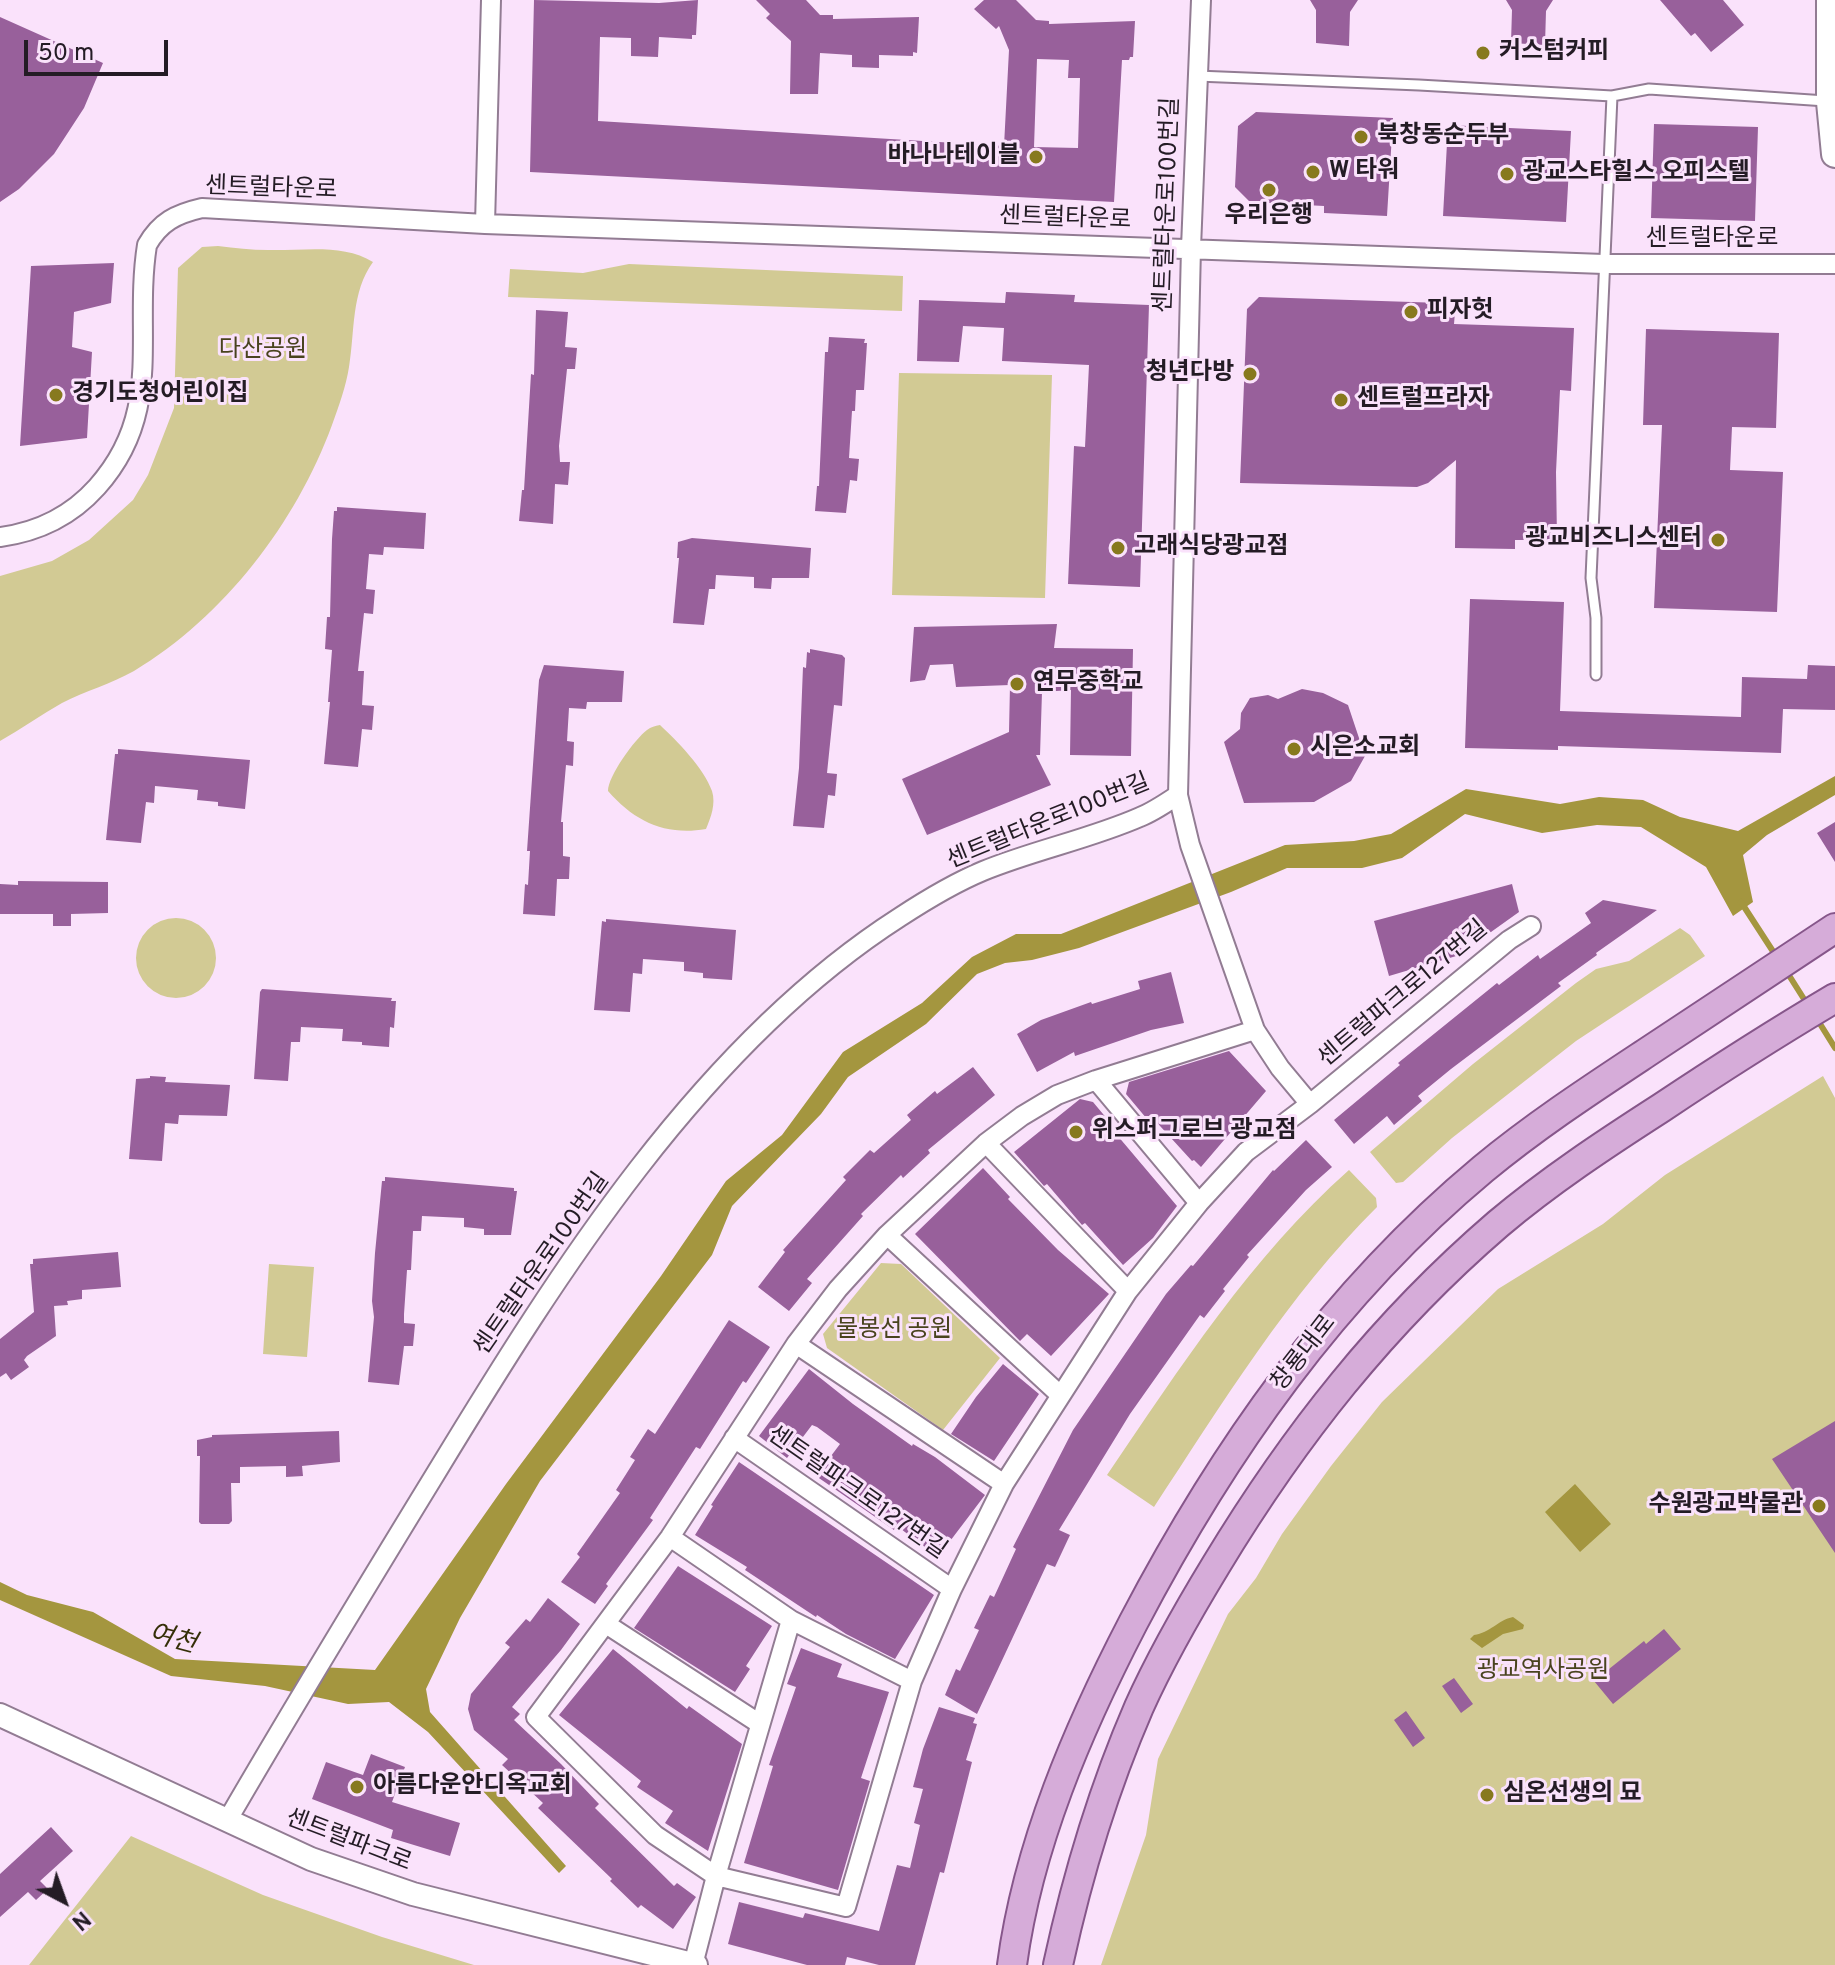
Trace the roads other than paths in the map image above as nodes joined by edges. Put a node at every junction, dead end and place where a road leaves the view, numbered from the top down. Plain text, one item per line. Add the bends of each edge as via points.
1 (491, 0) edge
2 (1201, 0) edge
3 (1830, 0) edge
4 (1197, 76) junction
5 (1612, 96) junction
6 (1830, 102) junction
7 (1835, 154) edge
8 (485, 224) junction
9 (1191, 248) junction
10 (1604, 264) junction
11 (1835, 264) edge
12 (0, 537) edge
13 (1596, 675) dead end
14 (1178, 795) junction
15 (1531, 926) dead end
16 (1835, 928) edge
17 (1835, 998) edge
18 (1255, 1030) junction
19 (1096, 1080) junction
20 (1310, 1104) junction
21 (986, 1143) junction
22 (1199, 1203) junction
23 (887, 1235) junction
24 (1128, 1291) junction
25 (796, 1344) junction
26 (1059, 1394) junction
27 (734, 1438) junction
28 (1004, 1484) junction
29 (670, 1537) junction
30 (952, 1589) junction
31 (791, 1620) junction
32 (606, 1624) junction
33 (912, 1681) junction
34 (0, 1715) edge
35 (760, 1724) junction
36 (227, 1821) junction
37 (716, 1876) junction
38 (1008, 1958) edge
39 (694, 1965) edge
40 (1058, 1965) edge

1 - 8 street
2 - 4 street, 센트럴타운로100번길
3 - 6 main road
4 - 5 lane
4 - 9 street, 센트럴타운로100번길
5 - 6 lane via 1649,89
5 - 10 lane
6 - 7 main road
8 - 9 street, 센트럴타운로
8 - 12 street, 센트럴타운로 via 202,208 171,218 147,245 139,408 118,459 86,498 49,524
9 - 10 street, 센트럴타운로
9 - 14 street, 센트럴타운로100번길
10 - 11 street, 센트럴타운로
10 - 13 lane via 1591,578
14 - 18 street, 센트럴파크로127번길 via 1194,857
14 - 36 street, 센트럴타운로100번길 via 1142,817 983,871 941,892 854,949 776,1015 679,1121 588,1236 516,1342
15 - 20 street, 센트럴파크로127번길
16 - 38 main road, 창룡대로 via 1545,1119 1483,1169 1333,1316 1241,1440 1106,1674 1050,1814
17 - 40 main road, 창룡대로 via 1613,1139 1499,1224 1376,1343 1307,1426 1247,1513 1140,1706 1090,1839
18 - 19 street, 센트럴파크로127번길
18 - 20 street, 센트럴파크로127번길
19 - 21 street, 센트럴파크로127번길 via 1057,1095
19 - 22 street
20 - 22 street, 센트럴파크로127번길 via 1246,1152
21 - 23 street, 센트럴파크로127번길
21 - 24 street
22 - 24 street, 센트럴파크로127번길
23 - 25 street, 센트럴파크로127번길
23 - 26 street
24 - 26 street, 센트럴파크로127번길
25 - 27 street, 센트럴파크로127번길
25 - 28 street
26 - 28 street, 센트럴파크로127번길
27 - 29 street, 센트럴파크로127번길
27 - 30 street, 센트럴파크로127번길
28 - 30 street, 센트럴파크로127번길
29 - 31 street
29 - 32 street, 센트럴파크로127번길
30 - 33 street, 센트럴파크로127번길
31 - 33 street
31 - 35 street
32 - 35 street
32 - 37 street, 센트럴파크로127번길 via 536,1717 655,1835
33 - 37 street, 센트럴파크로127번길 via 846,1907
34 - 36 street, 센트럴파크로
35 - 37 street
36 - 39 street, 센트럴파크로 via 311,1859 413,1894
37 - 39 street

